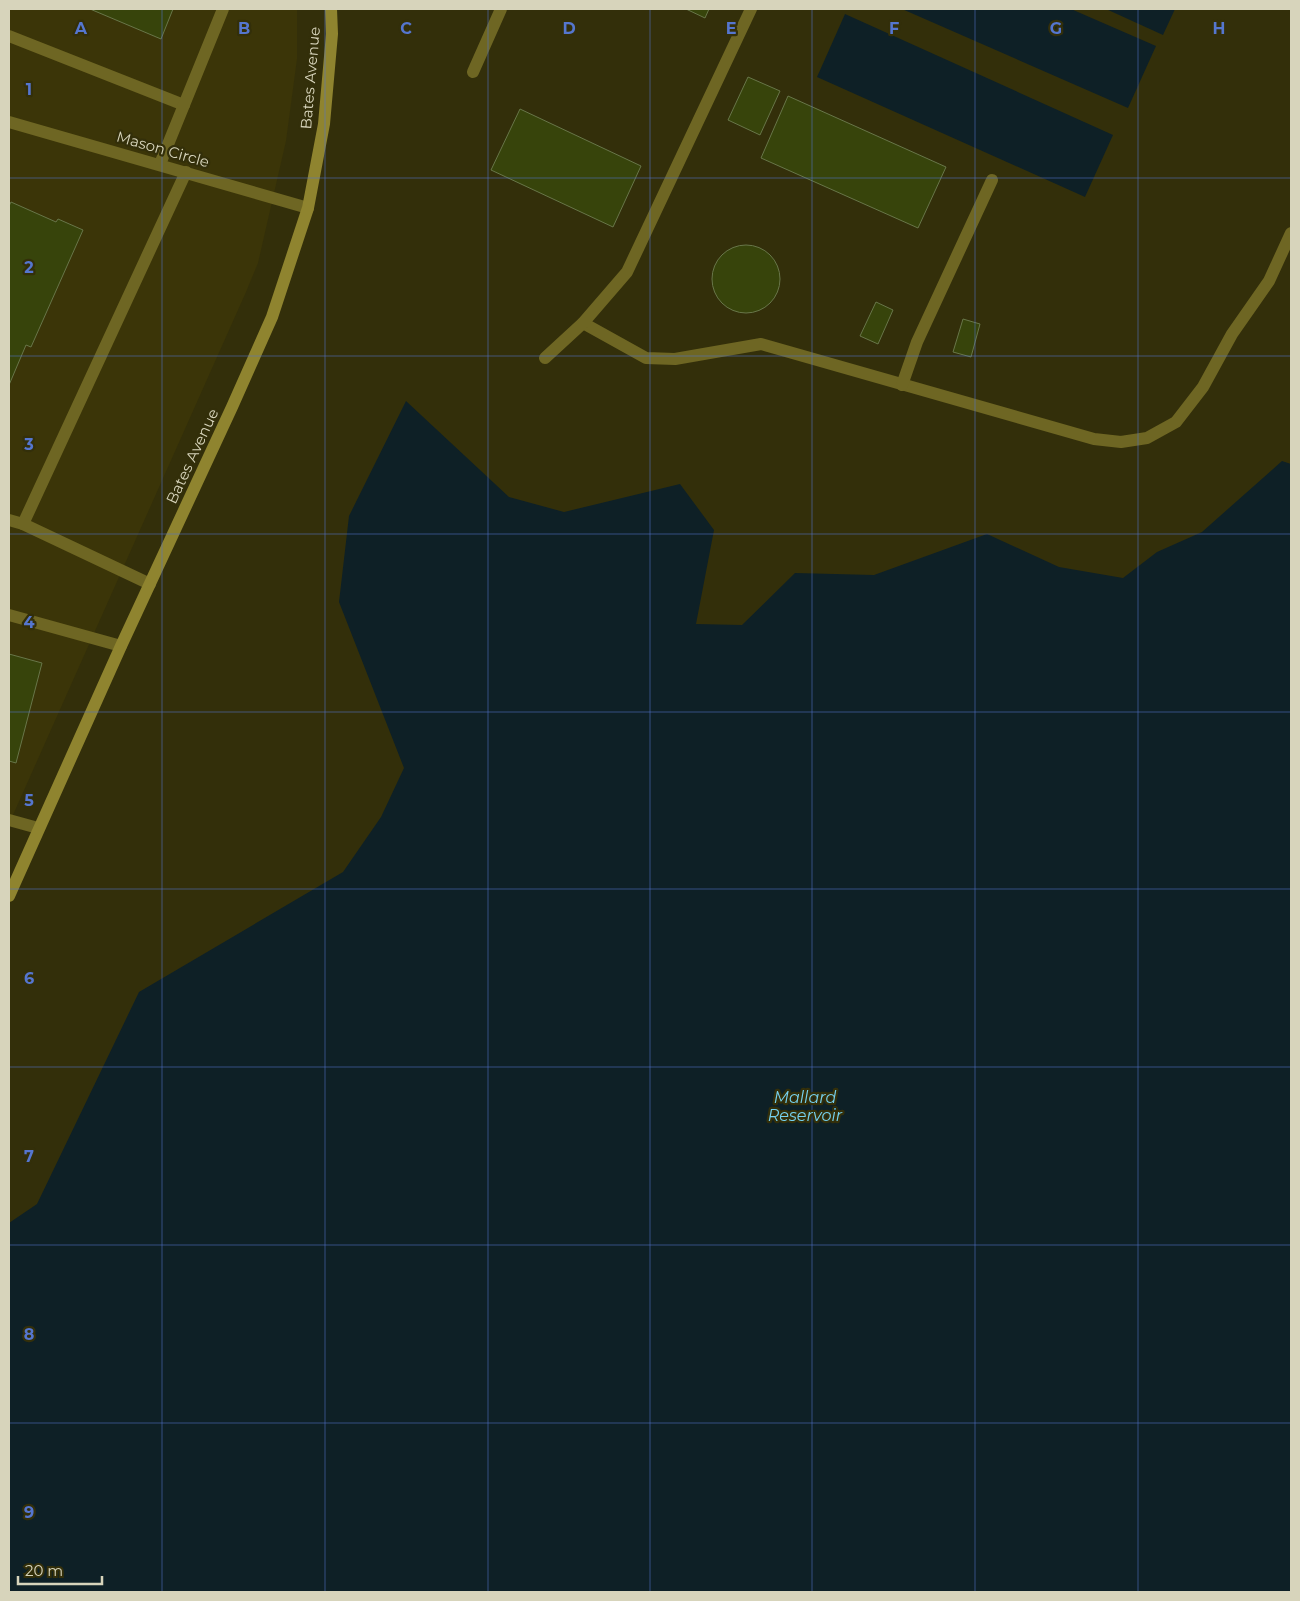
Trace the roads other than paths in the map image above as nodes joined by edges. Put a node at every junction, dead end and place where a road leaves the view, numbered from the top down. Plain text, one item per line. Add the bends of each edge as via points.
1 (223, 9) edge
2 (331, 9) edge
3 (501, 9) edge
4 (751, 9) edge
5 (9, 36) edge
6 (473, 72) dead end
7 (184, 105) junction
8 (9, 122) edge
9 (160, 164) junction
10 (186, 172) junction
11 (992, 180) dead end
12 (308, 208) junction
13 (1291, 233) edge
14 (583, 323) junction
15 (545, 358) dead end
16 (902, 385) junction
17 (9, 520) edge
18 (23, 524) junction
19 (150, 584) junction
20 (9, 615) edge
21 (121, 646) junction
22 (9, 820) edge
23 (38, 828) junction
24 (9, 896) edge

1 - 7 street
2 - 12 street, Bates Avenue via 332,34 324,124
3 - 6 street
4 - 14 street via 627,272
5 - 7 street
7 - 9 street
8 - 9 street, Mason Circle
9 - 10 street, Mason Circle
10 - 12 street, Mason Circle
10 - 18 street
11 - 16 street via 917,342
12 - 19 street, Bates Avenue via 272,316
13 - 16 street via 1269,281 1232,334 1203,388 1176,422 1147,438 1121,442 1094,439
14 - 15 street
14 - 16 street via 646,358 675,359 761,344
17 - 18 street
18 - 19 street
19 - 21 street, Bates Avenue
20 - 21 street
21 - 23 street, Bates Avenue
22 - 23 street
23 - 24 street, Bates Avenue

